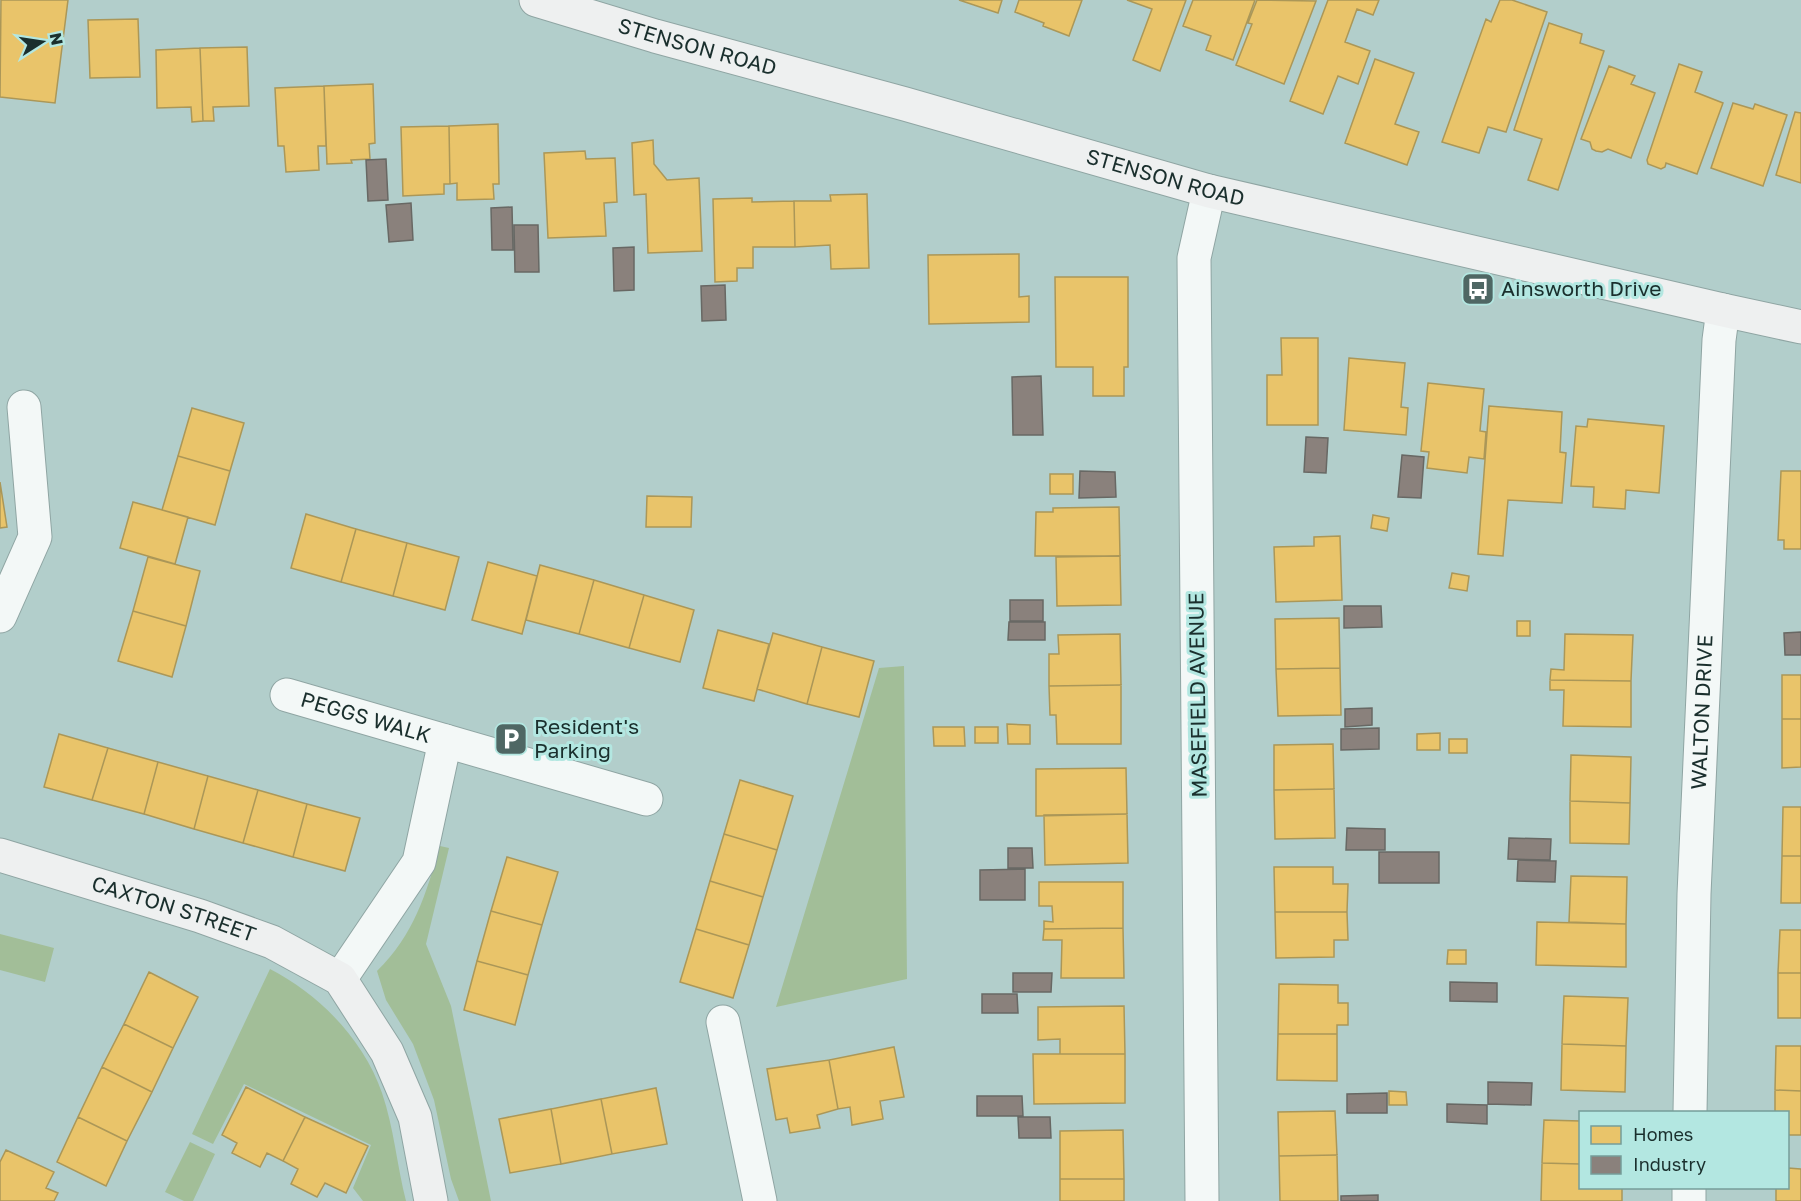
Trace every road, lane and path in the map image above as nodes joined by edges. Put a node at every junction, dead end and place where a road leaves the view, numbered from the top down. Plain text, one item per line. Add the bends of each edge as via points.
1 (536, 0) edge
2 (1209, 192) junction
3 (1723, 310) junction
4 (1801, 327) edge
5 (24, 407) dead end
6 (0, 616) edge
7 (287, 695) dead end
8 (445, 741) junction
9 (646, 799) dead end
10 (0, 855) edge
11 (340, 979) junction
12 (723, 1022) dead end
13 (1690, 1111) edge
14 (431, 1201) edge
15 (760, 1201) edge
16 (1202, 1201) edge

1 - 2 street, STENSON ROAD
2 - 3 street, STENSON ROAD
2 - 16 street, MASEFIELD AVENUE via 1194,258
3 - 4 street, STENSON ROAD
3 - 13 street, WALTON DRIVE via 1694,882
5 - 6 street via 35,537
7 - 8 street, PEGGS WALK
8 - 9 street, PEGGS WALK
8 - 11 street, PEGGS WALK via 419,862
10 - 11 street, CAXTON STREET via 272,942
11 - 14 street, CAXTON STREET via 387,1052 415,1117
12 - 15 street

